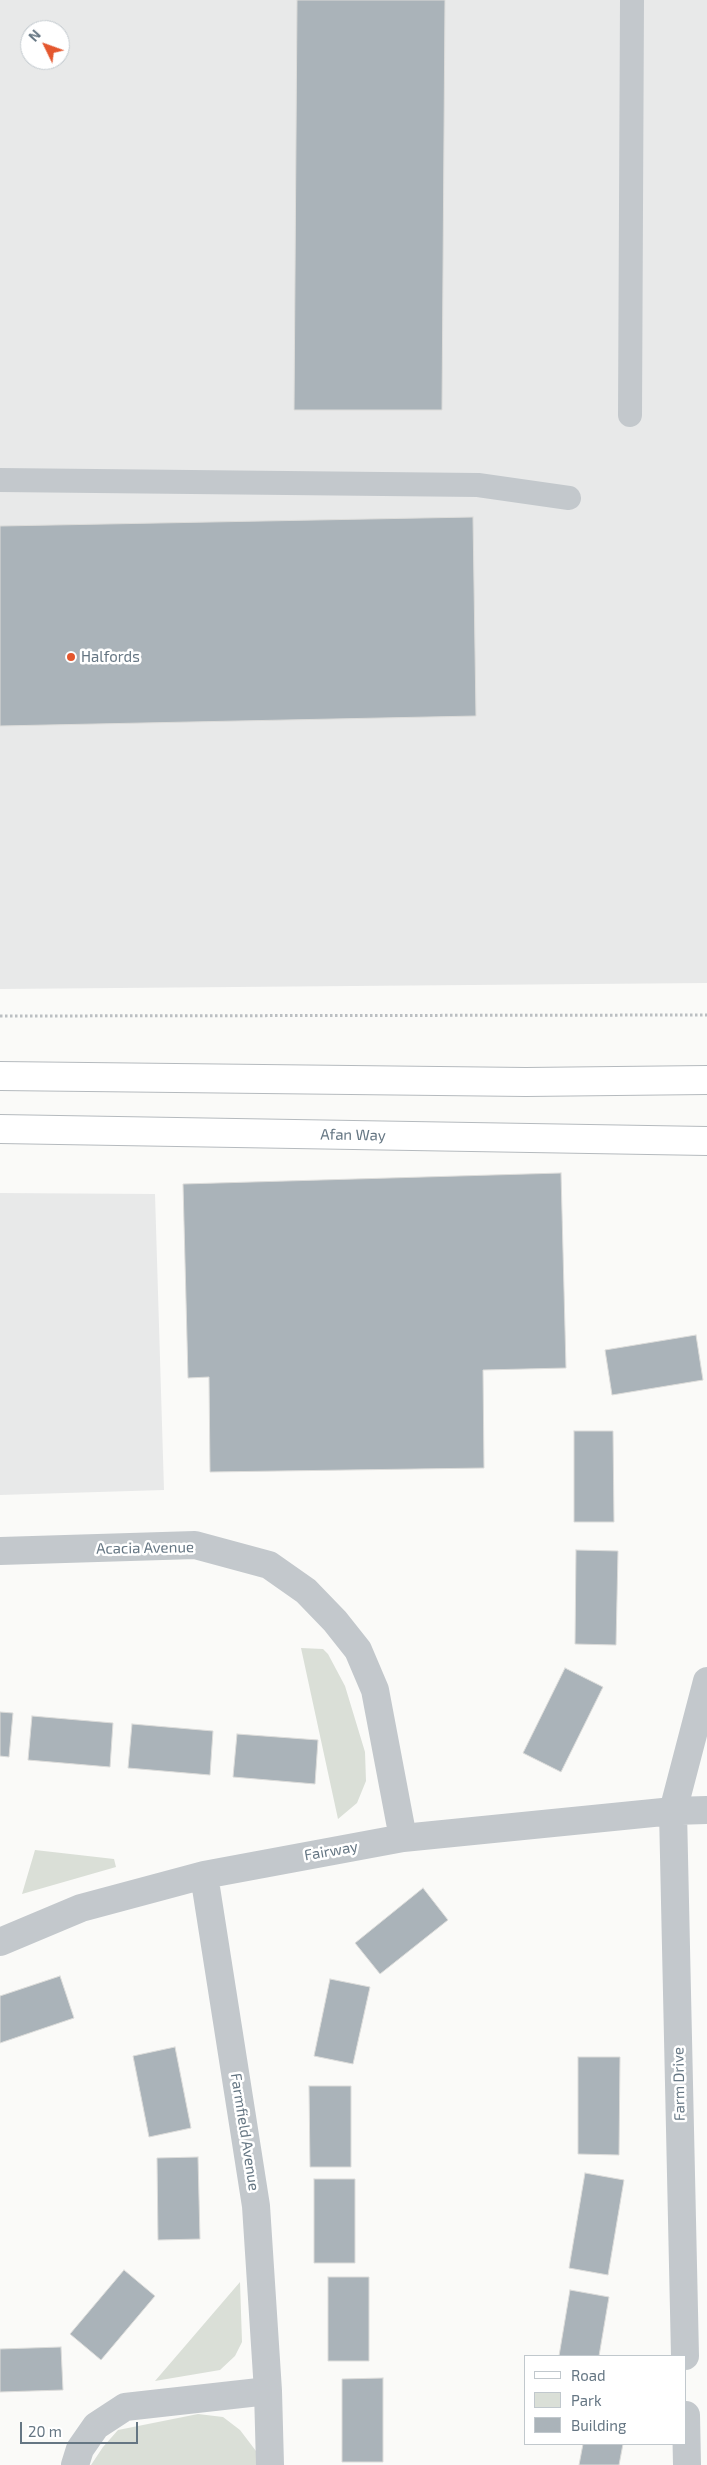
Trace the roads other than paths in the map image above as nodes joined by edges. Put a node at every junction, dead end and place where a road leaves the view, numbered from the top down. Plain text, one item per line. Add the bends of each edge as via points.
1 (632, 0) edge
2 (630, 415) dead end
3 (0, 480) edge
4 (569, 498) dead end
5 (0, 1076) edge
6 (707, 1080) edge
7 (0, 1129) edge
8 (707, 1140) edge
9 (0, 1551) edge
10 (707, 1681) edge
11 (707, 1810) edge
12 (673, 1811) junction
13 (403, 1838) junction
14 (204, 1875) junction
15 (0, 1942) edge
16 (684, 2355) edge
17 (268, 2391) junction
18 (687, 2445) edge
19 (75, 2465) edge
20 (270, 2465) edge
21 (687, 2465) edge

1 - 2 lane
3 - 4 lane via 478,485
5 - 6 main road via 526,1082
7 - 8 main road, Afan Way
9 - 13 street, Acacia Avenue via 195,1546 269,1565 306,1591 336,1621 358,1650 375,1690
10 - 12 street, Farm Drive
11 - 12 street, Fairway
12 - 13 street, Fairway
12 - 16 street, Farm Drive
13 - 14 street, Fairway
14 - 15 street, Fairway via 81,1908
14 - 17 street, Farmfield Avenue via 256,2206
17 - 19 street via 125,2407 96,2426 80,2449
17 - 20 street, Farmfield Avenue
18 - 21 street

